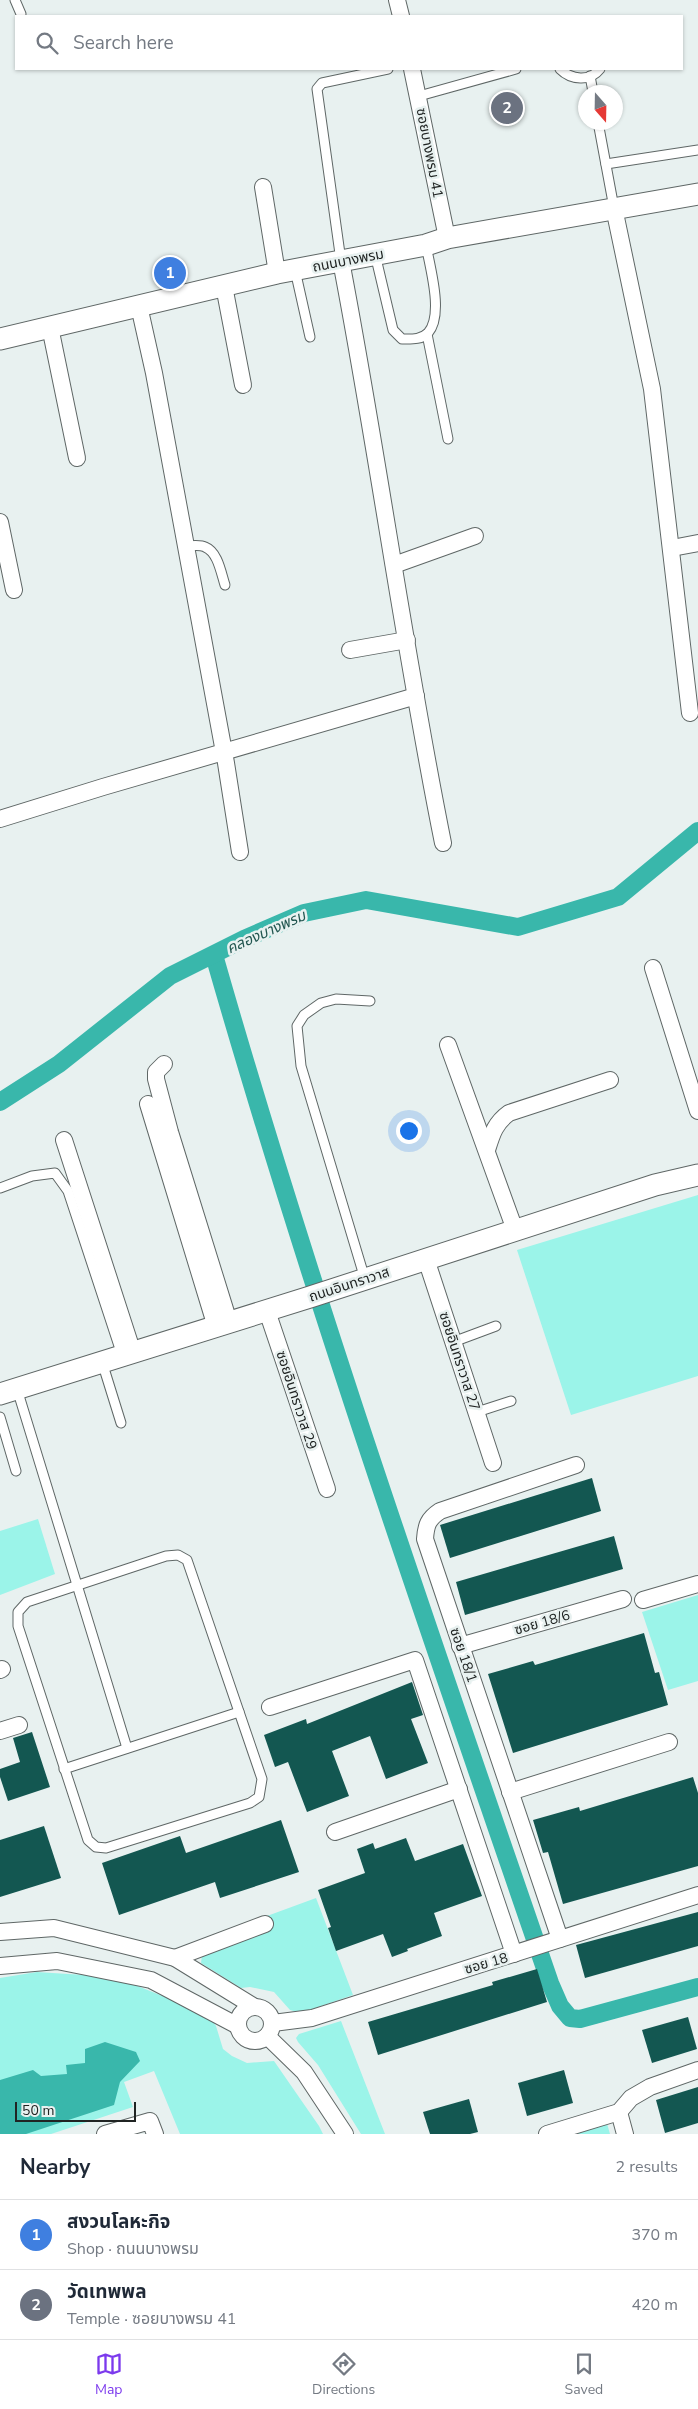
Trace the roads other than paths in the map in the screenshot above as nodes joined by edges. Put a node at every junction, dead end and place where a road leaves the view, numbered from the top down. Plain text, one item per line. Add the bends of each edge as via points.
1 (15, 0) edge
2 (397, 0) edge
3 (21, 14) dead end
4 (401, 15) edge
5 (383, 70) edge
6 (412, 70) edge
7 (512, 70) edge
8 (562, 70) edge
9 (599, 70) edge
10 (590, 76) junction
11 (592, 85) edge
12 (418, 96) junction
13 (600, 130) edge
14 (698, 150) edge
15 (606, 164) junction
16 (263, 187) dead end
17 (698, 194) edge
18 (614, 208) junction
19 (447, 238) junction
20 (426, 244) junction
21 (375, 254) junction
22 (340, 261) junction
23 (286, 272) junction
24 (224, 286) junction
25 (140, 306) junction
26 (50, 327) junction
27 (427, 334) junction
28 (310, 338) dead end
29 (0, 339) edge
30 (244, 385) dead end
31 (448, 439) dead end
32 (77, 458) dead end
33 (0, 522) edge
34 (475, 536) dead end
35 (698, 543) edge
36 (185, 546) junction
37 (672, 548) junction
38 (394, 565) junction
39 (225, 585) dead end
40 (14, 590) dead end
41 (407, 640) junction
42 (350, 650) dead end
43 (416, 696) junction
44 (690, 713) dead end
45 (224, 753) junction
46 (0, 820) edge
47 (444, 843) dead end
48 (240, 852) dead end
49 (653, 968) dead end
50 (370, 1001) dead end
51 (448, 1045) dead end
52 (164, 1064) dead end
53 (610, 1080) dead end
54 (148, 1104) dead end
55 (698, 1111) edge
56 (64, 1140) dead end
57 (487, 1150) junction
58 (698, 1175) edge
59 (0, 1188) edge
60 (515, 1230) junction
61 (426, 1259) junction
62 (365, 1279) junction
63 (267, 1311) junction
64 (222, 1324) junction
65 (496, 1326) dead end
66 (453, 1342) junction
67 (128, 1354) junction
68 (102, 1362) junction
69 (8, 1391) edge
70 (511, 1400) dead end
71 (477, 1412) junction
72 (0, 1418) edge
73 (121, 1423) dead end
74 (494, 1463) dead end
75 (576, 1465) dead end
76 (16, 1471) dead end
77 (327, 1489) dead end
78 (76, 1584) junction
79 (698, 1584) edge
80 (623, 1599) dead end
81 (643, 1600) dead end
82 (460, 1646) junction
83 (270, 1707) dead end
84 (239, 1712) junction
85 (19, 1724) dead end
86 (0, 1731) edge
87 (669, 1742) dead end
88 (127, 1748) junction
89 (64, 1768) junction
90 (459, 1789) junction
91 (510, 1792) junction
92 (335, 1832) dead end
93 (698, 1895) edge
94 (265, 1924) dead end
95 (0, 1932) edge
96 (554, 1941) junction
97 (519, 1953) junction
98 (175, 1958) junction
99 (0, 1966) edge
100 (253, 2006) junction
101 (238, 2026) junction
102 (270, 2030) junction
103 (698, 2070) edge
104 (619, 2112) junction
105 (105, 2134) edge
106 (155, 2134) edge
107 (345, 2134) edge
108 (547, 2134) edge
109 (625, 2134) edge

1 - 3 lane
2 - 4 street
5 - 22 lane via 322,83 317,89
6 - 12 street, ซอยบางพรม 41
7 - 12 lane
8 - 10 lane via 572,77
9 - 10 lane
10 - 11 lane
12 - 19 street, ซอยบางพรม 41
13 - 15 lane
14 - 15 lane
15 - 18 lane
16 - 23 street
17 - 18 street, ถนนบางพรม
18 - 19 street, ถนนบางพรม
18 - 37 street via 652,389
19 - 20 street, ถนนบางพรม
20 - 21 street, ถนนบางพรม
20 - 27 lane via 436,303 435,321
21 - 22 street, ถนนบางพรม
21 - 27 lane via 393,330 402,339 416,339
22 - 23 street, ถนนบางพรม
22 - 38 street
23 - 24 street, ถนนบางพรม
23 - 28 lane
24 - 25 street, ถนนบางพรม
24 - 30 street
25 - 26 street, ถนนบางพรม
25 - 36 street
26 - 29 street, ถนนบางพรม
26 - 32 street
27 - 31 lane
33 - 40 street
34 - 38 street
35 - 37 street
36 - 39 lane via 204,546 211,552 218,562
36 - 45 street
37 - 44 street
38 - 41 street
41 - 42 street
41 - 43 street
43 - 45 street
43 - 47 street
45 - 46 street
45 - 48 street
49 - 55 street
50 - 62 lane via 336,999 321,1003 304,1015 297,1026 301,1066
51 - 57 street
52 - 64 street via 156,1072 156,1079
53 - 57 street via 509,1113 499,1119 493,1129
54 - 64 street
56 - 67 street
57 - 60 street
58 - 60 street, ถนนอินทราวาส via 654,1185
59 - 67 lane via 32,1176 55,1173 61,1179
60 - 61 street, ถนนอินทราวาส
61 - 62 street, ถนนอินทราวาส
61 - 66 street, ซอยอินทราวาส 27
62 - 63 street, ถนนอินทราวาส
63 - 64 street, ถนนอินทราวาส
63 - 77 street, ซอยอินทราวาส 29
64 - 67 street, ถนนอินทราวาส
65 - 66 lane
66 - 71 street, ซอยอินทราวาส 27
67 - 68 street, ถนนอินทราวาส
68 - 69 street, ถนนอินทราวาส
68 - 73 lane
69 - 78 lane
70 - 71 lane
71 - 74 street, ซอยอินทราวาส 27
72 - 76 lane
75 - 82 street, ซอย 18/1 via 440,1511 430,1518 425,1539
78 - 84 lane via 166,1556 178,1555 187,1560
78 - 88 lane
78 - 89 lane via 27,1602 18,1612 18,1626
79 - 81 street
80 - 82 street, ซอย 18/6
82 - 91 street, ซอย 18/1
83 - 90 street via 415,1660
84 - 88 lane
84 - 89 lane via 262,1779 259,1797 250,1803 106,1848 96,1847 88,1840
85 - 86 street
87 - 91 street
88 - 89 lane
90 - 92 street
90 - 97 street
91 - 96 street, ซอย 18/1
93 - 96 street, ซอย 18
94 - 98 street
95 - 98 street via 54,1928
96 - 97 street, ซอย 18
97 - 102 street, ซอย 18
98 - 100 street
99 - 101 street via 57,1961 151,1980
100 - 101 street via 243,2011
100 - 102 street via 268,2012
101 - 102 street via 242,2036 252,2041 263,2040
102 - 107 street via 308,2076
103 - 104 street via 650,2087 631,2098
104 - 108 street
104 - 109 street
105 - 106 street via 150,2121

